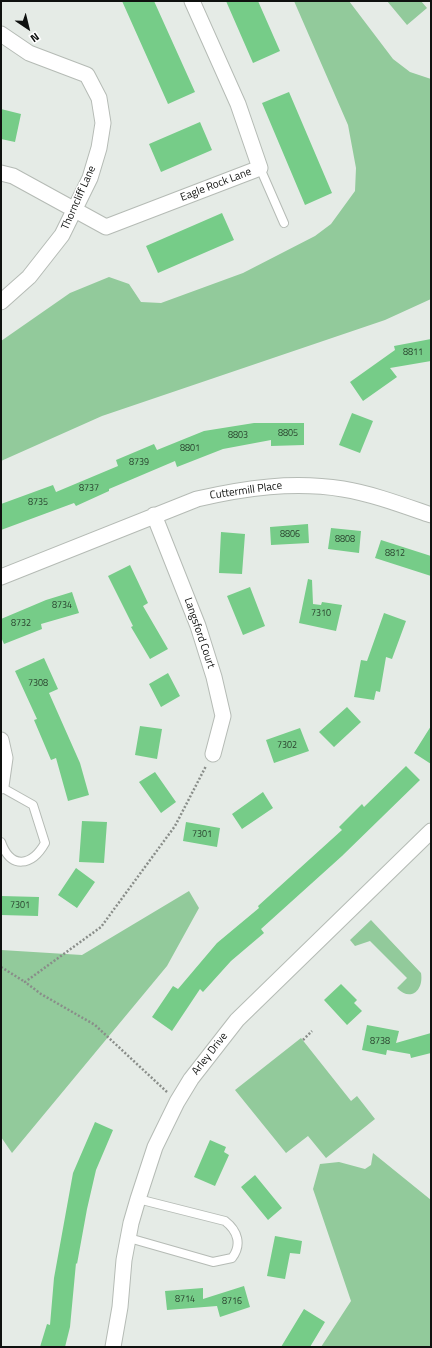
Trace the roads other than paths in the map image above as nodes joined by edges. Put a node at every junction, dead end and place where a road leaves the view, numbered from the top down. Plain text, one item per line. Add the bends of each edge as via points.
1 (192, 1) edge
2 (1, 34) edge
3 (260, 168) junction
4 (1, 173) edge
5 (74, 209) junction
6 (284, 223) dead end
7 (1, 302) edge
8 (154, 515) junction
9 (431, 515) edge
10 (1, 577) edge
11 (1, 740) edge
12 (213, 754) road end
13 (1, 786) edge
14 (431, 831) edge
15 (1, 842) edge
16 (138, 1199) junction
17 (129, 1238) junction
18 (113, 1347) edge

1 - 3 street, Eagle Rock Lane via 238,104
2 - 5 street, Thorncliff Lane via 29,53 88,75 99,98 103,123 99,148 90,178
3 - 5 street, Eagle Rock Lane via 106,227
3 - 6 lane
4 - 5 street via 13,176
5 - 7 street, Thorncliff Lane via 62,235 45,259
8 - 9 street, Cuttermill Place via 197,498 262,486 294,485 344,489 378,497
8 - 10 street, Cuttermill Place
8 - 12 street, Langsford Court via 198,626 214,677 223,716
11 - 13 street via 5,758
13 - 15 lane via 33,805 45,844 39,855 24,862 13,860 5,853
14 - 16 street, Arley Drive via 237,1020 202,1063 177,1102 156,1147
16 - 17 street, Arley Drive
16 - 17 lane via 225,1221 233,1227 238,1238 237,1251 232,1258 214,1262
17 - 18 street, Arley Drive

